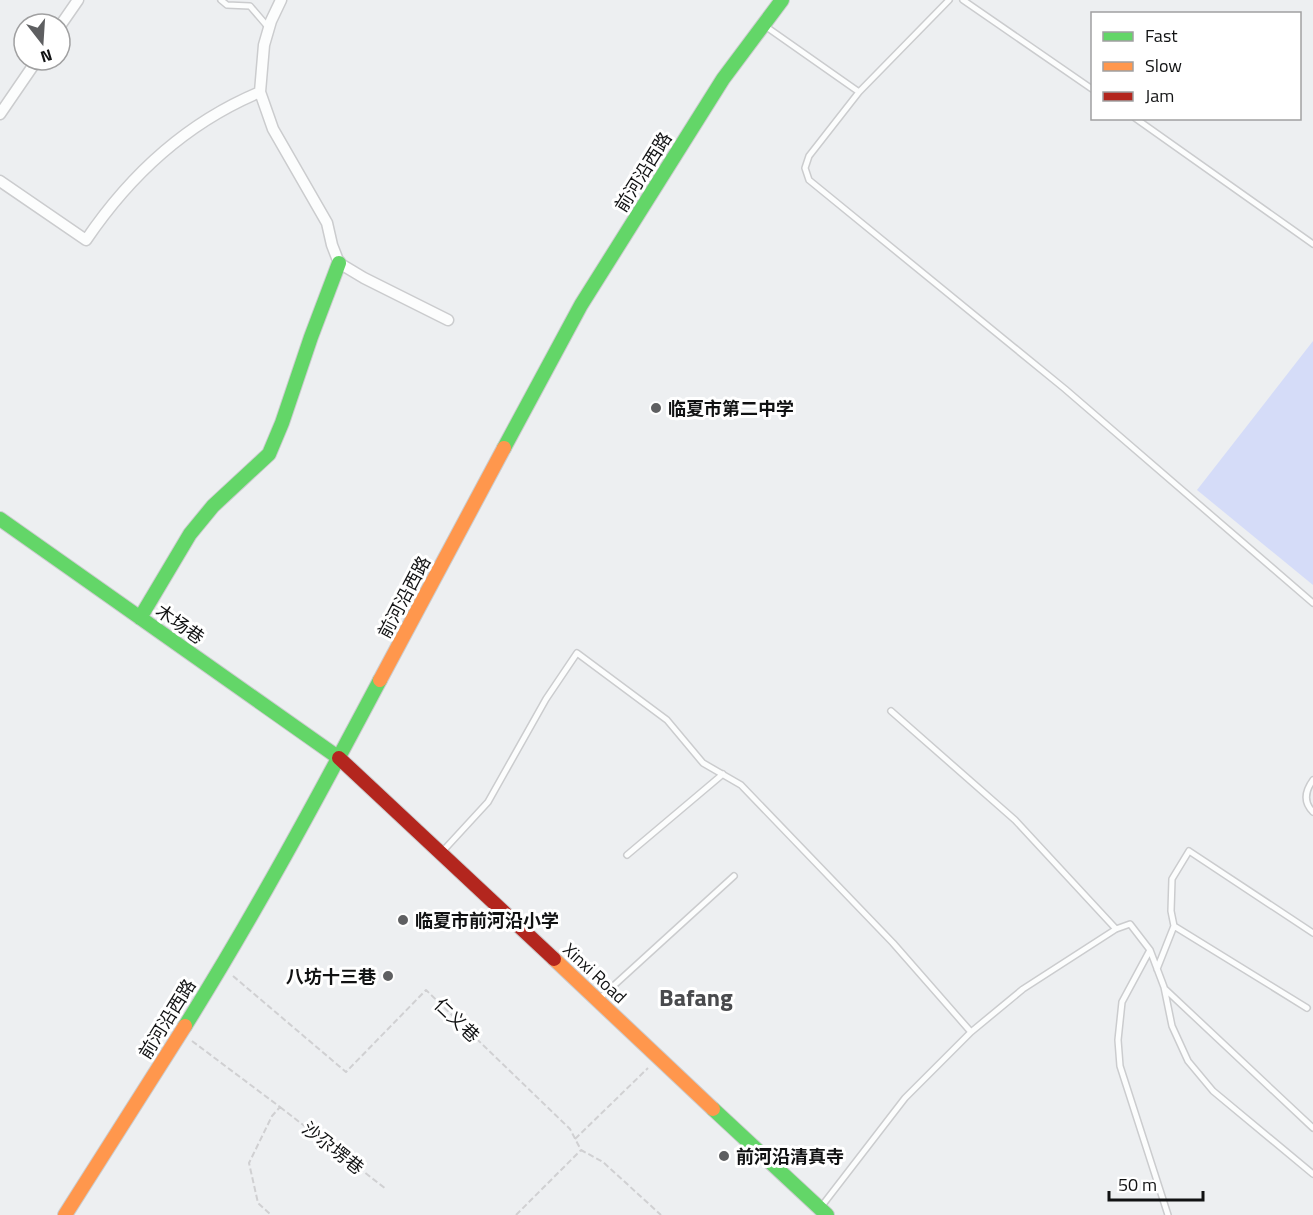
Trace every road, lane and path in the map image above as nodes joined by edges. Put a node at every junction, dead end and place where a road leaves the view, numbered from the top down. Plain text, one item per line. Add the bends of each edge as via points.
1 (221, 0) edge
2 (281, 0) edge
3 (782, 0) edge
4 (949, 0) edge
5 (963, 0) edge
6 (764, 25) junction
7 (269, 28) junction
8 (29, 72) edge
9 (1091, 88) edge
10 (260, 92) junction
11 (860, 92) junction
12 (0, 114) edge
13 (1138, 120) edge
14 (0, 181) edge
15 (1313, 244) edge
16 (339, 263) junction
17 (448, 320) dead end
18 (0, 519) edge
19 (1313, 603) edge
20 (140, 618) junction
21 (891, 711) dead end
22 (339, 758) junction
23 (723, 774) junction
24 (1313, 780) edge
25 (1313, 812) edge
26 (441, 854) junction
27 (627, 855) dead end
28 (734, 876) dead end
29 (1174, 926) junction
30 (1116, 929) junction
31 (1313, 933) edge
32 (1150, 950) junction
33 (221, 966) junction
34 (1157, 970) junction
35 (1164, 987) junction
36 (597, 1000) junction
37 (1307, 1008) dead end
38 (971, 1032) junction
39 (180, 1033) junction
40 (658, 1058) junction
41 (280, 1107) junction
42 (1313, 1128) edge
43 (575, 1138) junction
44 (581, 1150) junction
45 (1313, 1174) edge
46 (386, 1189) dead end
47 (823, 1212) edge
48 (65, 1215) edge
49 (272, 1215) edge
50 (516, 1215) edge
51 (661, 1215) edge
52 (1168, 1215) edge

1 - 7 lane via 250,6
2 - 7 street
3 - 6 main road, 前河沿西路
4 - 11 lane
5 - 9 lane
6 - 11 lane
6 - 22 main road, 前河沿西路 via 723,79 581,305
7 - 10 street via 262,56
8 - 12 street
10 - 14 street via 201,122 147,166 106,211 86,240
10 - 16 street via 273,129 327,223
11 - 19 lane via 808,156 805,168 809,180 1065,389
13 - 15 lane
16 - 17 street
16 - 20 main road via 269,454 213,506 190,534
18 - 20 main road, 木场巷
20 - 22 main road, 木场巷
21 - 30 lane via 1015,820
22 - 26 main road, Xinxi Road
22 - 33 main road, 前河沿西路
23 - 26 lane via 704,763 667,720 578,653 546,699 488,802
23 - 27 lane
23 - 38 lane via 741,785 893,943
24 - 25 lane via 1306,798
26 - 36 main road, Xinxi Road
28 - 36 lane
29 - 31 lane via 1172,879 1189,851
29 - 34 lane
29 - 37 lane
30 - 32 lane via 1130,924
30 - 38 lane via 1023,989
32 - 34 lane
32 - 52 lane via 1122,1002 1119,1066
33 - 39 main road, 前河沿西路
33 - 43 path, 仁义巷 via 346,1072 426,990 570,1128
34 - 35 lane
35 - 42 lane
35 - 45 lane via 1172,1026 1188,1061 1213,1091
36 - 40 main road, Xinxi Road
38 - 47 lane via 905,1098
39 - 41 path, 沙尕塄巷
39 - 48 main road, 前河沿西路
40 - 43 path
40 - 47 main road, Xinxi Road
41 - 46 path, 沙尕塄巷
41 - 49 path via 249,1163 258,1203
43 - 44 path, 仁义巷
44 - 50 path
44 - 51 path via 603,1162

